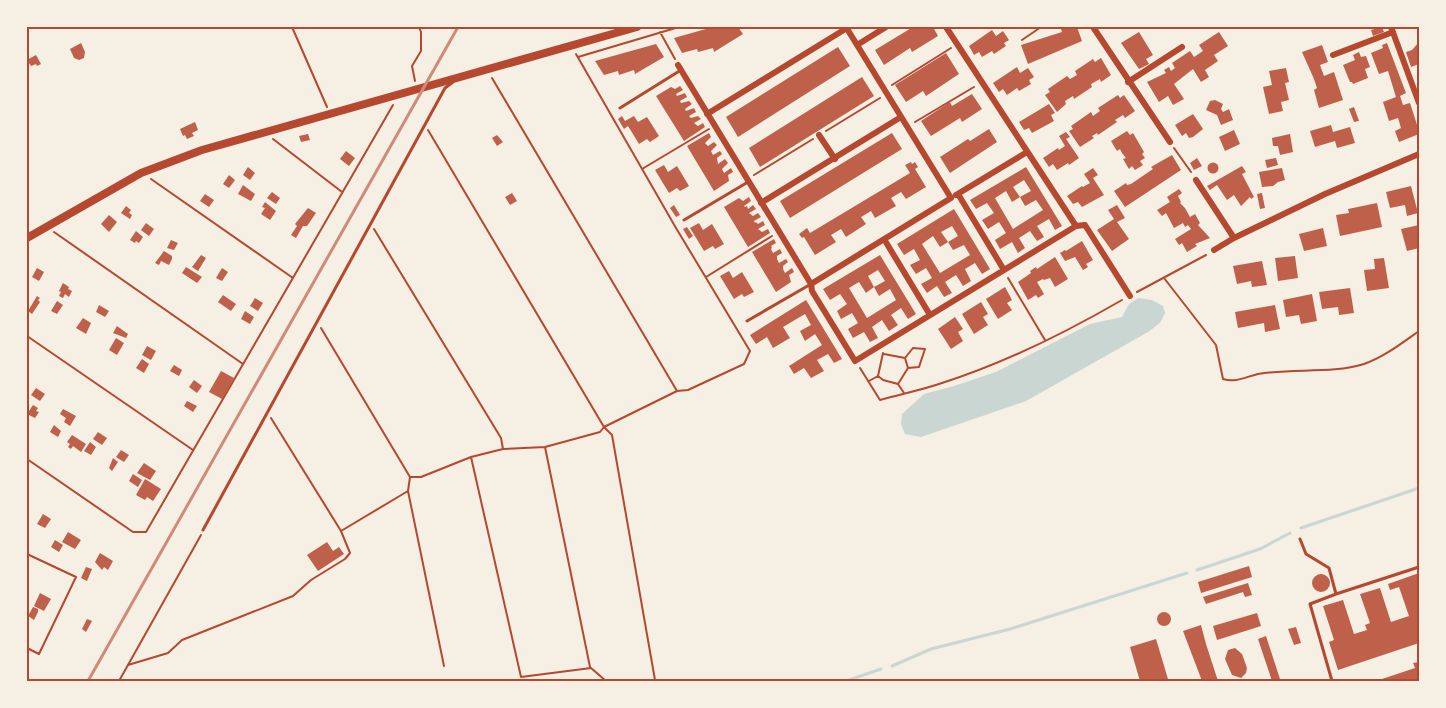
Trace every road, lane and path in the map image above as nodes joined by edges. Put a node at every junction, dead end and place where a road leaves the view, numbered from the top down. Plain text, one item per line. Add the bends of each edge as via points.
1 (292, 27) edge
2 (419, 27) edge
3 (637, 27) edge
4 (679, 27) edge
5 (886, 27) edge
6 (946, 27) edge
7 (1041, 27) edge
8 (1093, 27) edge
9 (846, 28) edge
10 (1392, 30) edge
11 (660, 32) junction
12 (1022, 40) dead end
13 (957, 44) junction
14 (857, 45) junction
15 (572, 46) junction
16 (1182, 47) dead end
17 (1333, 55) dead end
18 (578, 57) junction
19 (680, 68) junction
20 (488, 70) junction
21 (457, 78) junction
22 (982, 82) junction
23 (1128, 82) junction
24 (884, 89) junction
25 (407, 93) junction
26 (1419, 103) edge
27 (392, 106) dead end
28 (620, 108) dead end
29 (330, 114) junction
30 (707, 114) junction
31 (901, 117) junction
32 (425, 125) junction
33 (714, 126) junction
34 (907, 126) junction
35 (263, 132) junction
36 (819, 135) dead end
37 (1170, 142) joint
38 (1027, 152) junction
39 (1419, 154) edge
40 (835, 159) junction
41 (642, 169) junction
42 (141, 173) junction
43 (1196, 180) joint
44 (748, 182) junction
45 (342, 193) junction
46 (958, 194) junction
47 (951, 198) junction
48 (761, 202) junction
49 (684, 220) dead end
50 (371, 225) junction
51 (1076, 226) junction
52 (46, 227) junction
53 (779, 232) junction
54 (27, 238) edge
55 (1234, 238) junction
56 (884, 239) junction
57 (1214, 250) joint
58 (1004, 270) junction
59 (706, 277) junction
60 (293, 278) junction
61 (1164, 279) junction
62 (811, 284) junction
63 (1130, 296) junction
64 (930, 315) junction
65 (747, 321) dead end
66 (318, 322) junction
67 (1419, 331) edge
68 (27, 336) edge
69 (1046, 341) junction
70 (879, 346) junction
71 (884, 354) junction
72 (905, 358) junction
73 (855, 361) junction
74 (243, 364) junction
75 (908, 368) junction
76 (878, 376) junction
77 (868, 381) junction
78 (898, 384) junction
79 (677, 391) junction
80 (904, 393) junction
81 (268, 413) junction
82 (604, 427) junction
83 (545, 447) junction
84 (503, 449) junction
85 (194, 450) junction
86 (471, 457) junction
87 (27, 459) edge
88 (410, 477) junction
89 (408, 491) junction
90 (204, 530) joint
91 (341, 531) junction
92 (1300, 539) dead end
93 (27, 554) edge
94 (1419, 567) edge
95 (1336, 594) junction
96 (27, 648) edge
97 (128, 665) junction
98 (444, 666) dead end
99 (591, 668) junction
100 (119, 681) edge
101 (606, 681) edge
102 (649, 681) edge
103 (1332, 681) edge

1 - 29 path
2 - 25 path via 420,51 412,66 416,79
3 - 15 street
4 - 11 path
5 - 14 street
6 - 13 street
7 - 12 path
8 - 23 street
9 - 14 street
9 - 30 street
10 - 17 street
10 - 26 street
11 - 18 path
11 - 19 path
13 - 22 street
13 - 24 path
14 - 24 street
15 - 18 path
15 - 20 street
16 - 23 street
18 - 41 path
19 - 28 lane
19 - 30 street
20 - 21 street
20 - 79 path
21 - 25 street
21 - 32 lane via 445,88
22 - 34 path
22 - 38 street
23 - 37 street
24 - 31 street
25 - 29 street
27 - 45 path
29 - 35 street
30 - 33 street
31 - 34 street
31 - 40 street
32 - 50 lane
32 - 82 path
33 - 41 path
33 - 44 street
34 - 47 street
35 - 42 street
35 - 45 path
36 - 40 street
37 - 43 path
38 - 46 street
38 - 51 street
39 - 55 street
40 - 48 street
41 - 59 path
42 - 52 street
42 - 60 path
43 - 55 street
44 - 48 street
44 - 49 lane
45 - 60 path
46 - 47 street
46 - 58 street
47 - 56 street
48 - 53 street
50 - 66 lane
50 - 84 path via 501,438
51 - 58 street
51 - 63 street via 1085,225
52 - 54 street
52 - 74 path
53 - 59 path
53 - 62 street
55 - 57 street
56 - 62 street
56 - 64 street
57 - 61 path
58 - 64 street
58 - 69 path
59 - 79 path via 750,351 744,364 688,390
60 - 74 path
61 - 63 path
61 - 67 path via 1216,345 1222,379 1233,382 1257,375 1364,364
62 - 65 lane
62 - 73 street
63 - 69 path
64 - 70 street
66 - 81 lane
66 - 88 path
68 - 85 path
69 - 80 path via 942,383
70 - 71 path
70 - 73 street
71 - 72 path
71 - 76 path
72 - 75 path
72 - 75 path via 913,348 925,349 919,367
73 - 77 path
74 - 85 path
75 - 78 path
76 - 77 path
76 - 78 path
77 - 80 path via 880,400
78 - 80 path
79 - 82 path
81 - 90 lane
81 - 91 path
82 - 83 path via 600,432
82 - 102 path via 612,435 655,680
83 - 84 path
83 - 99 path
84 - 86 path
85 - 87 path via 146,532 133,532
86 - 88 path via 421,477
86 - 99 path via 521,677
88 - 89 path
89 - 91 path
89 - 98 path
90 - 97 path
91 - 97 path via 350,553 292,596 182,640 168,653
92 - 95 lane via 1306,554 1329,568
93 - 96 path via 76,577 39,654
94 - 95 lane
95 - 103 lane via 1310,604
97 - 100 path
99 - 101 path

